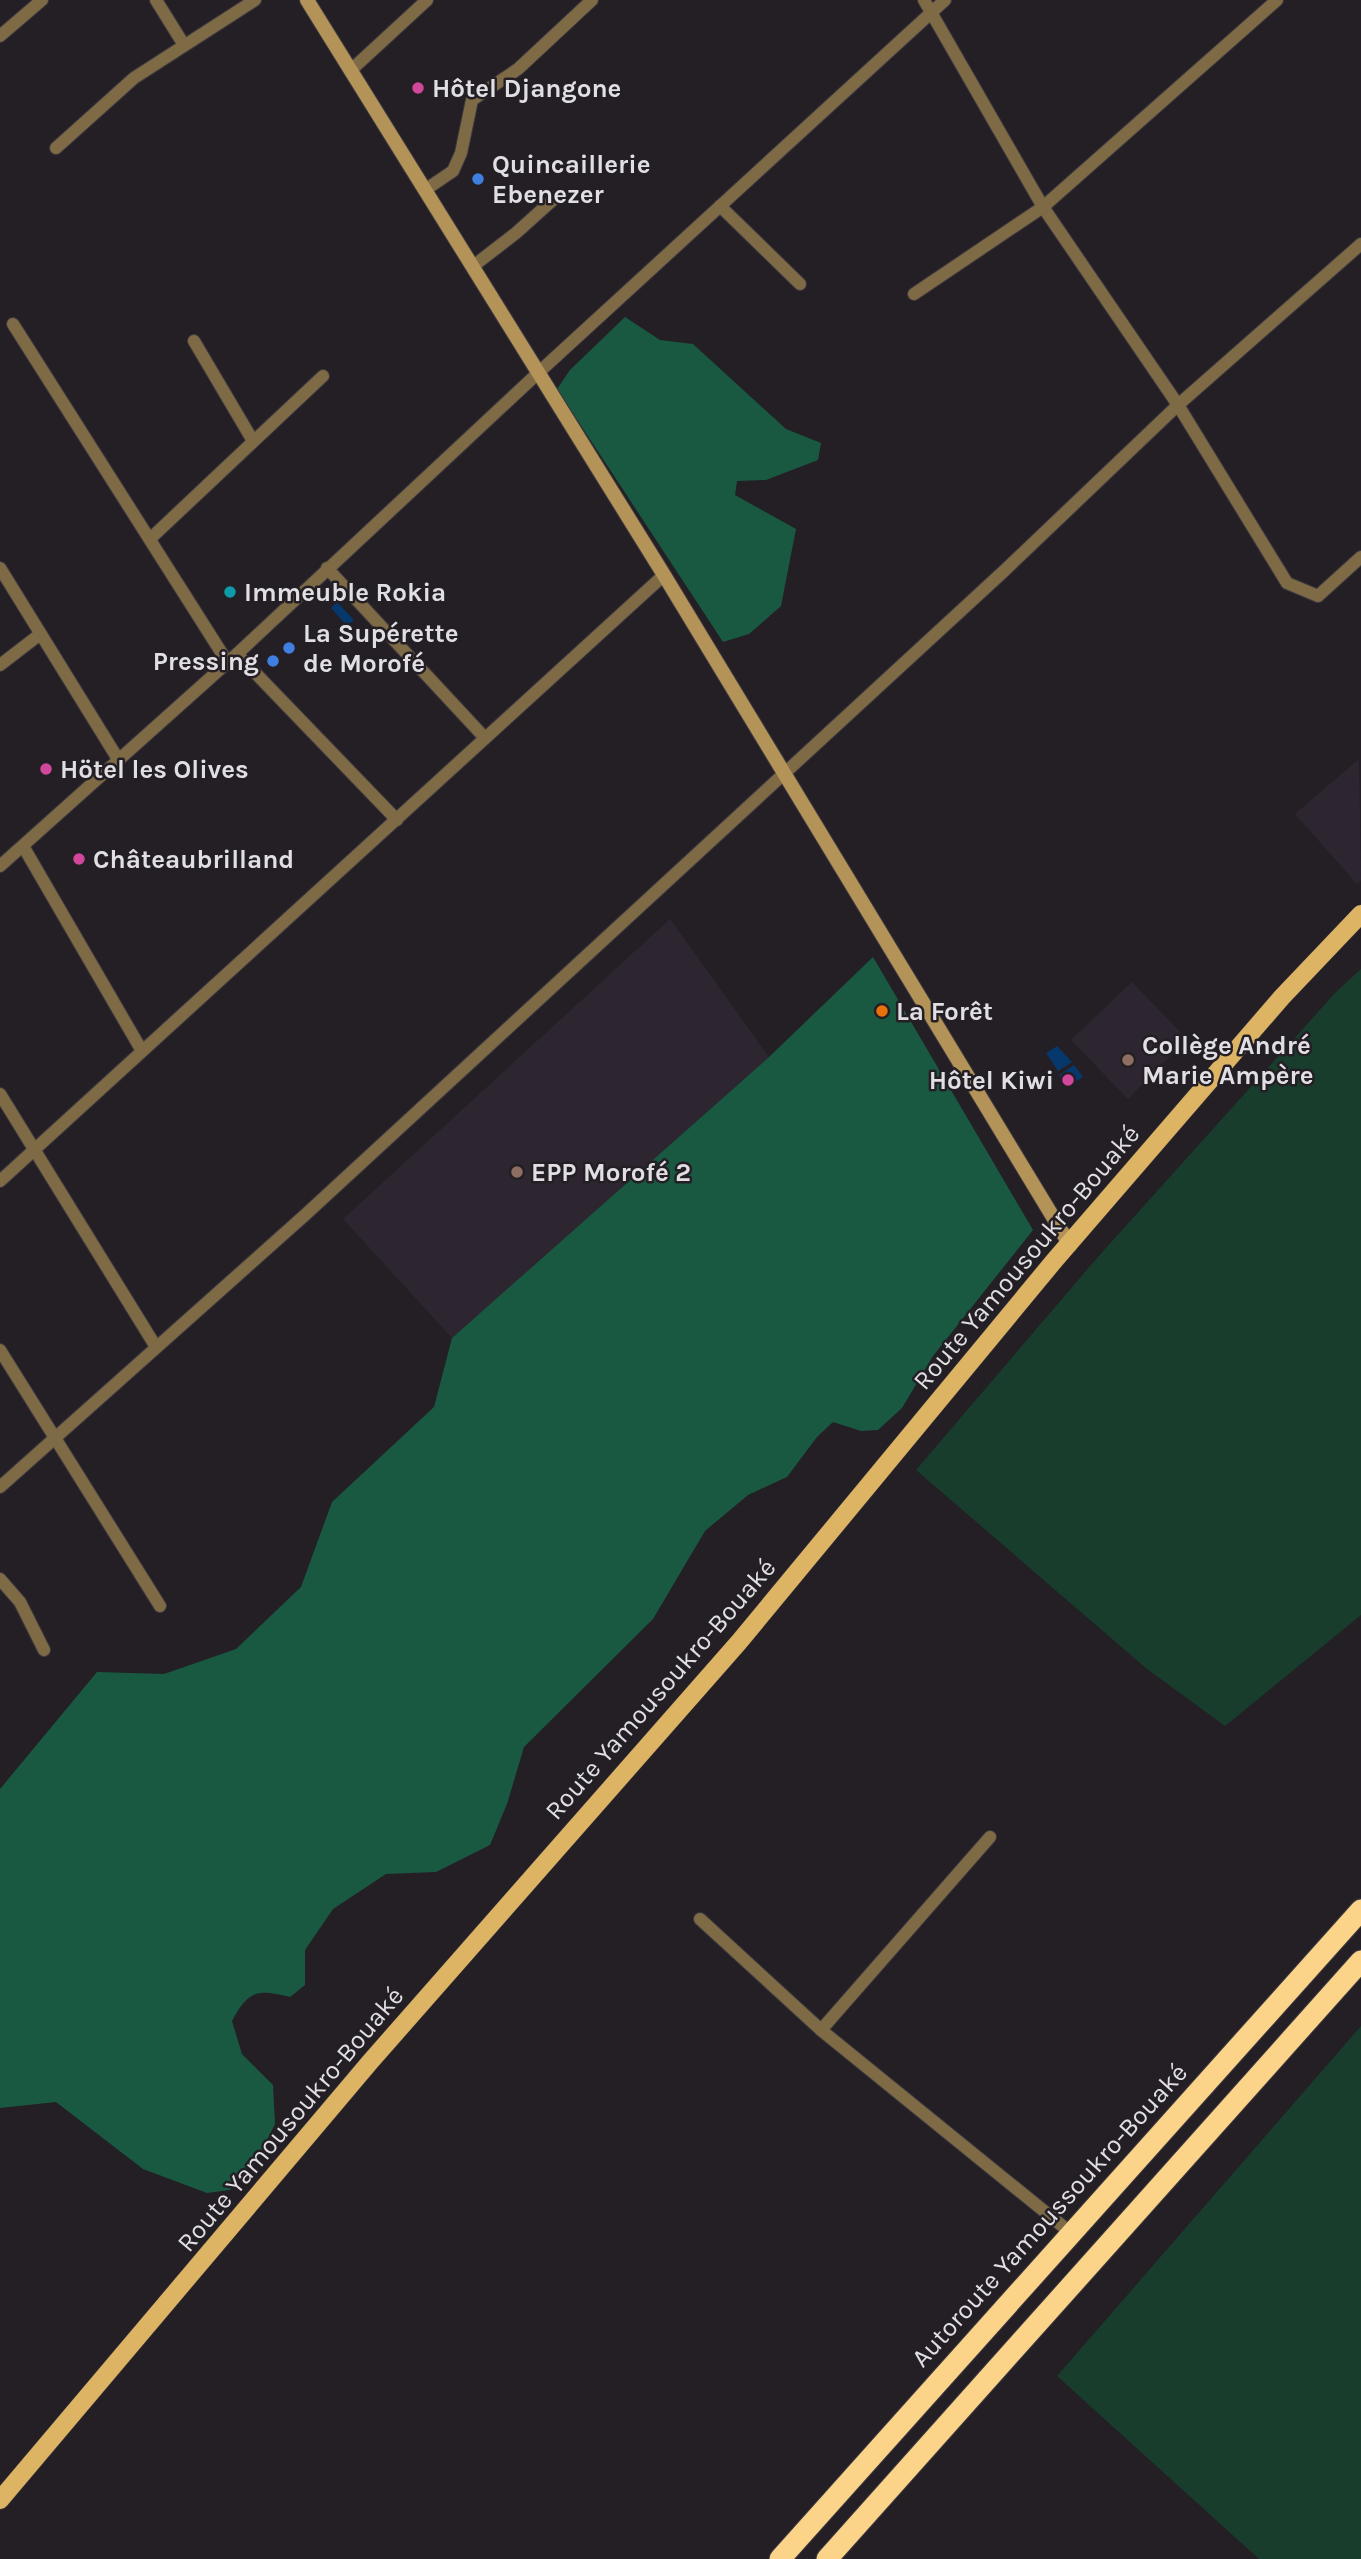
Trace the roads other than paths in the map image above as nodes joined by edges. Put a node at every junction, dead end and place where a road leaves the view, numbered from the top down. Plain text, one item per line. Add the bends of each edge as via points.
1 (42, 0) edge
2 (156, 0) edge
3 (255, 0) edge
4 (307, 0) edge
5 (427, 0) edge
6 (592, 0) edge
7 (924, 0) edge
8 (945, 0) edge
9 (1278, 0) edge
10 (932, 13) junction
11 (1, 34) edge
12 (184, 45) junction
13 (350, 71) junction
14 (56, 148) dead end
15 (425, 190) junction
16 (556, 197) dead end
17 (720, 206) junction
18 (1043, 207) junction
19 (1361, 244) edge
20 (472, 267) junction
21 (800, 284) dead end
22 (914, 294) dead end
23 (13, 324) dead end
24 (194, 341) dead end
25 (538, 373) junction
26 (323, 376) dead end
27 (1178, 405) junction
28 (253, 441) junction
29 (151, 538) junction
30 (1361, 557) edge
31 (0, 568) edge
32 (327, 568) junction
33 (664, 575) junction
34 (39, 635) junction
35 (233, 659) junction
36 (0, 665) edge
37 (485, 738) junction
38 (118, 759) junction
39 (784, 774) junction
40 (397, 820) junction
41 (23, 846) junction
42 (0, 866) edge
43 (1361, 914) edge
44 (142, 1051) junction
45 (0, 1094) edge
46 (34, 1150) junction
47 (0, 1181) edge
48 (1070, 1245) junction
49 (156, 1347) junction
50 (0, 1350) edge
51 (56, 1436) junction
52 (0, 1486) edge
53 (0, 1579) edge
54 (160, 1606) dead end
55 (44, 1650) dead end
56 (990, 1837) dead end
57 (1361, 1910) edge
58 (700, 1919) dead end
59 (1361, 1961) edge
60 (821, 2030) junction
61 (1071, 2233) junction
62 (0, 2500) edge
63 (779, 2559) edge
64 (827, 2559) edge

1 - 11 street
2 - 12 street
3 - 12 street
4 - 13 street
5 - 13 street
6 - 15 street via 518,69 472,100 453,171
7 - 10 street
8 - 10 street
9 - 18 street
10 - 17 street
10 - 18 street
12 - 14 street via 134,78
13 - 15 street
15 - 20 street
16 - 20 street
17 - 21 street
17 - 25 street
18 - 22 street
18 - 27 street
19 - 27 street
20 - 25 street
23 - 29 street
24 - 28 street
25 - 32 street
25 - 33 street
26 - 28 street
27 - 30 street via 1287,583 1318,596
27 - 39 street
28 - 29 street
29 - 35 street
31 - 34 street
32 - 35 street
32 - 37 street
33 - 37 street
33 - 39 street
34 - 36 street
34 - 38 street
35 - 38 street
35 - 40 street
37 - 40 street
38 - 41 street
39 - 48 street
39 - 49 street
40 - 44 street
41 - 42 street
41 - 44 street
43 - 48 main road, Route Yamousoukro-Bouaké via 1274,1006
44 - 46 street
45 - 46 street
46 - 47 street
46 - 49 street
48 - 62 main road, Route Yamousoukro-Bouaké via 739,1642 370,2062
49 - 51 street
50 - 51 street
51 - 52 street
51 - 54 street
53 - 55 street via 20,1602
56 - 60 street
57 - 61 highway, Autoroute Yamoussoukro-Bouaké
58 - 60 street
59 - 64 highway
60 - 61 street
61 - 63 highway, Autoroute Yamoussoukro-Bouaké

